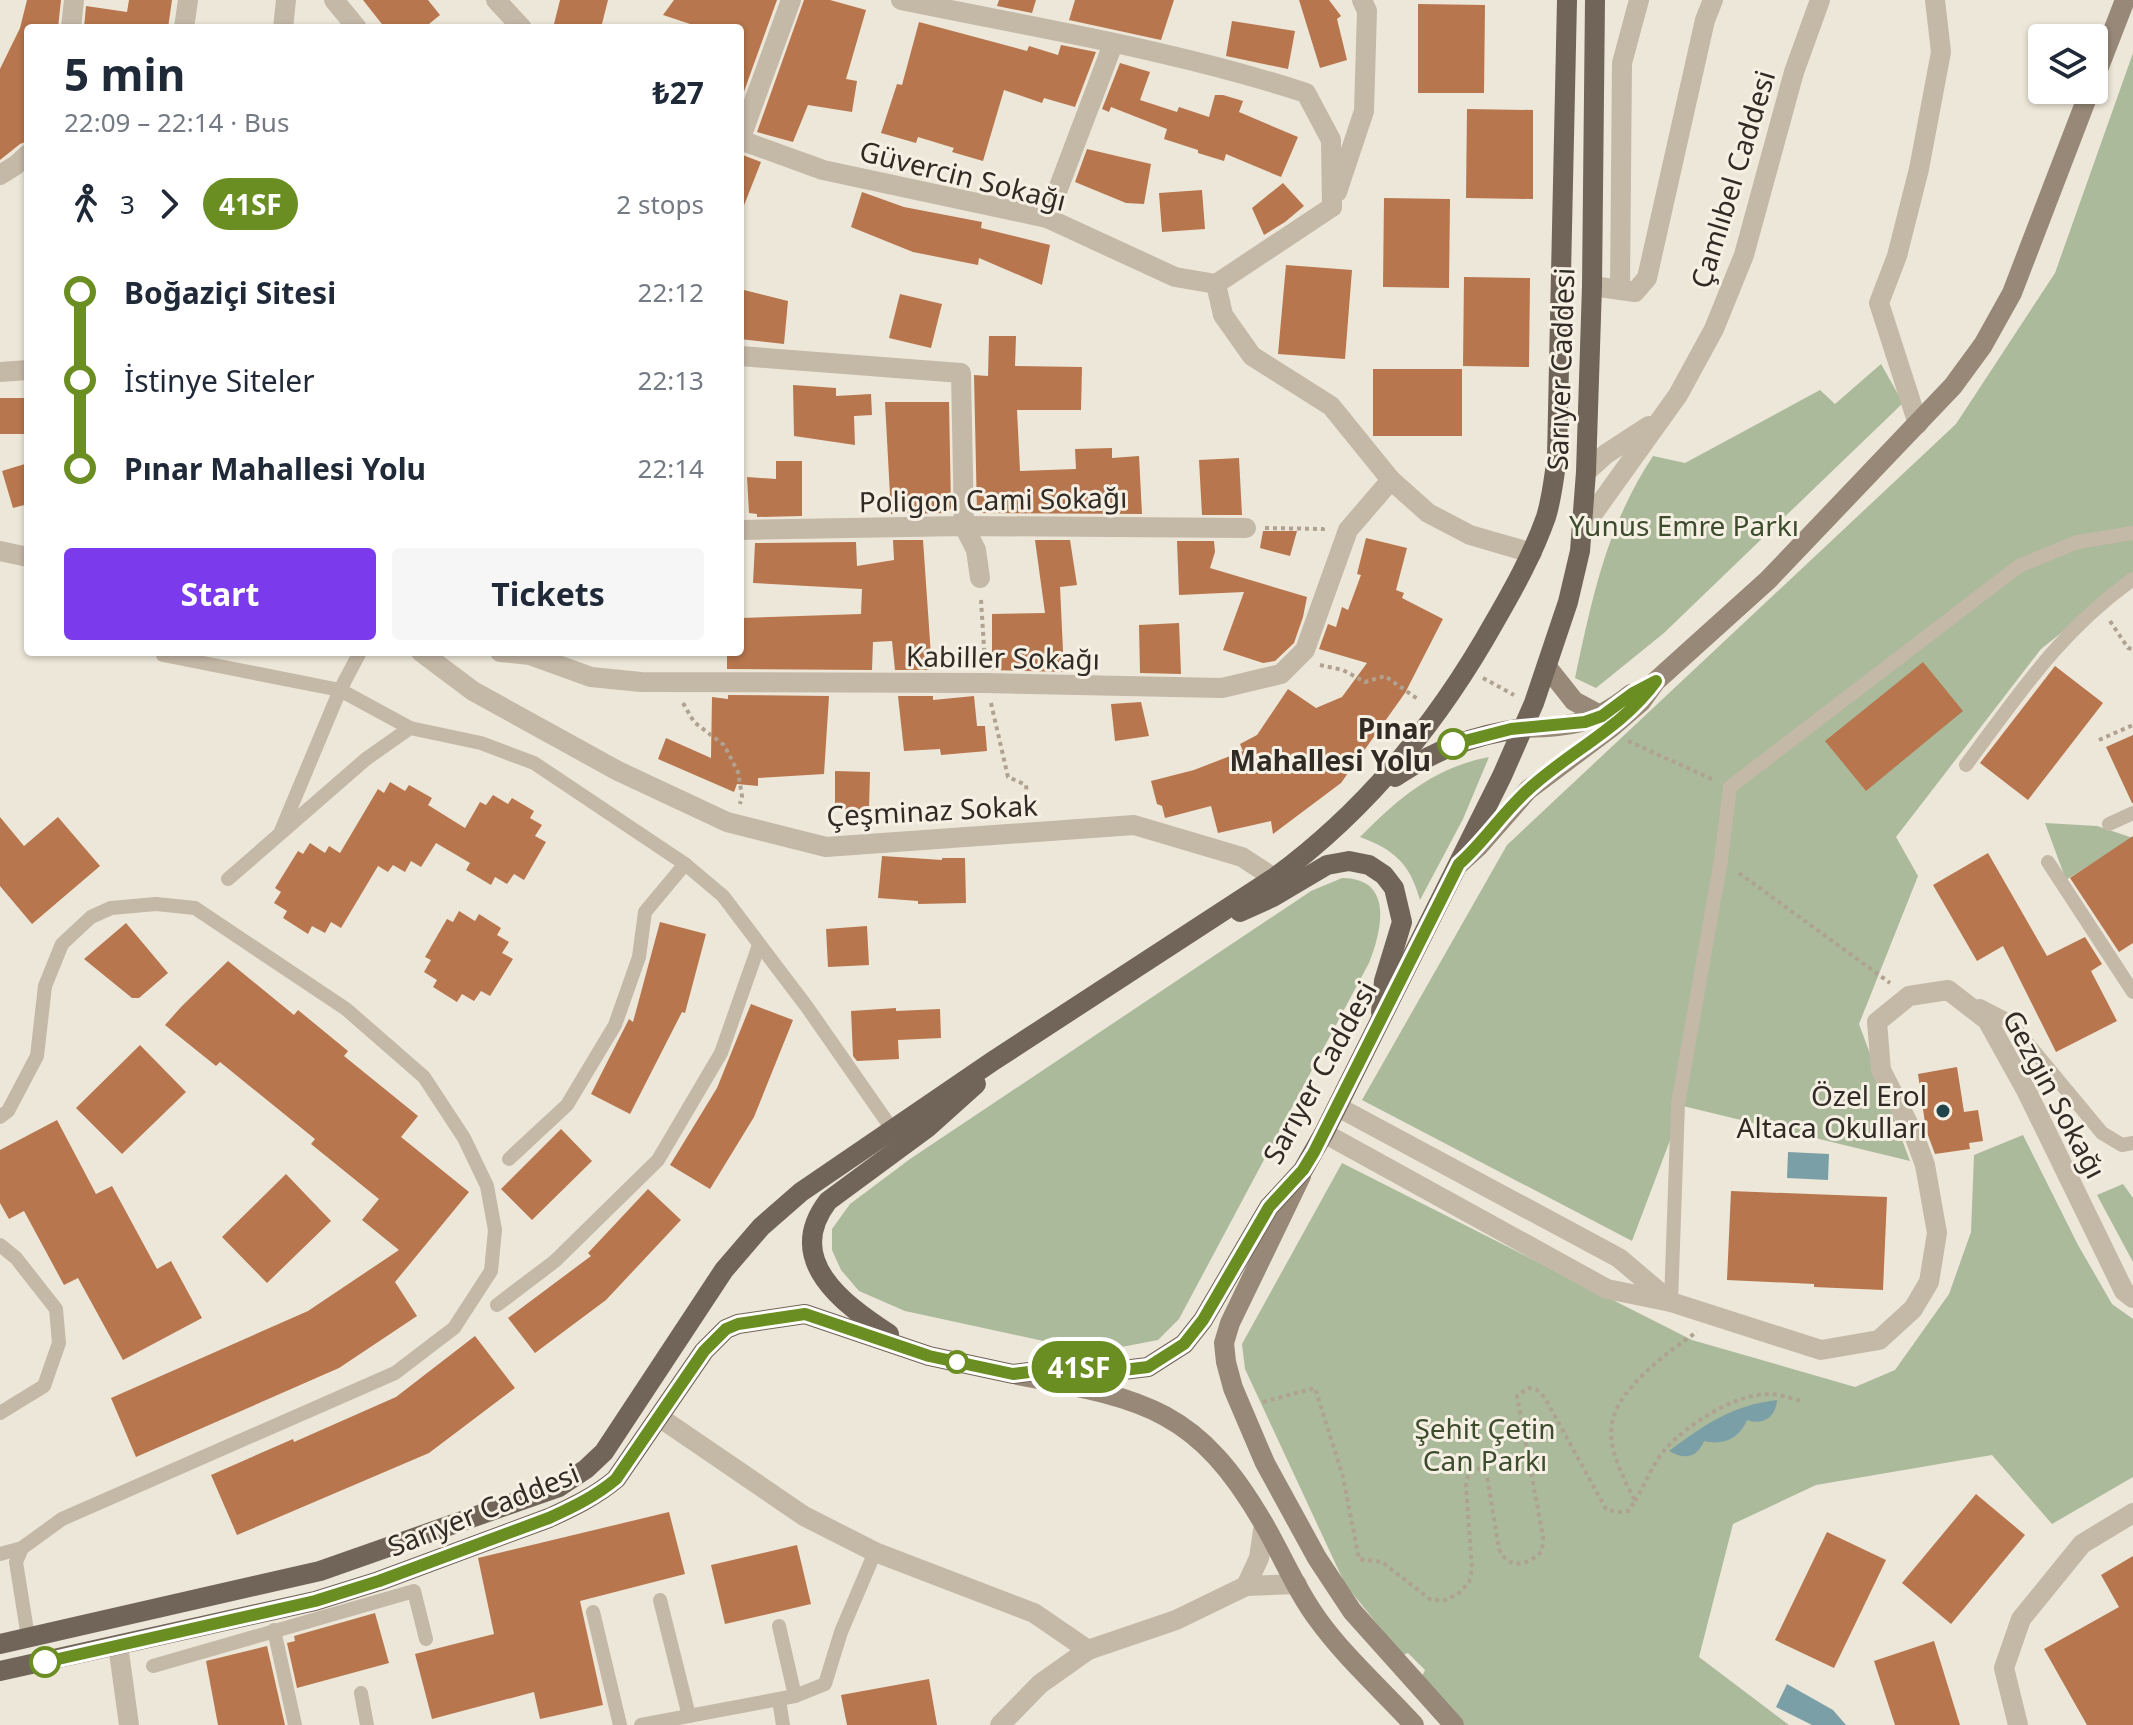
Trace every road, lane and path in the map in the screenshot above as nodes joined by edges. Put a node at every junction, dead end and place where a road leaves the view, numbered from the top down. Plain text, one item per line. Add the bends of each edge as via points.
1 (74, 0) edge
2 (188, 0) edge
3 (286, 0) edge
4 (334, 0) edge
5 (496, 0) edge
6 (791, 0) edge
7 (901, 0) edge
8 (1362, 0) edge
9 (1567, 0) edge
10 (1595, 0) edge
11 (1639, 0) edge
12 (1713, 0) edge
13 (1820, 0) edge
14 (1935, 0) edge
15 (2125, 0) edge
16 (71, 24) edge
17 (185, 24) edge
18 (283, 24) edge
19 (354, 24) edge
20 (518, 24) edge
21 (1113, 44) junction
22 (2108, 44) edge
23 (2085, 104) edge
24 (744, 129) edge
25 (744, 141) edge
26 (24, 158) edge
27 (0, 175) edge
28 (1332, 207) junction
29 (1047, 218) junction
30 (1216, 284) junction
31 (1592, 286) junction
32 (1620, 290) junction
33 (744, 356) edge
34 (24, 370) edge
35 (0, 372) edge
36 (1656, 422) junction
37 (1918, 424) junction
38 (1586, 472) junction
39 (1391, 480) junction
40 (1547, 514) junction
41 (964, 526) junction
42 (1246, 528) joint
43 (1582, 529) junction
44 (744, 530) edge
45 (2133, 533) edge
46 (24, 550) edge
47 (0, 551) edge
48 (1340, 552) junction
49 (1532, 553) junction
50 (24, 556) edge
51 (980, 578) joint
52 (2133, 579) edge
53 (2098, 604) junction
54 (2133, 649) edge
55 (1305, 650) junction
56 (168, 656) edge
57 (358, 656) edge
58 (426, 656) edge
59 (533, 656) edge
60 (1547, 667) junction
61 (1656, 681) junction
62 (661, 682) junction
63 (986, 683) junction
64 (340, 690) junction
65 (1437, 713) junction
66 (1602, 716) junction
67 (2133, 725) edge
68 (410, 728) junction
69 (1524, 728) junction
70 (2099, 740) dead end
71 (1591, 742) junction
72 (1966, 765) dead end
73 (1730, 787) junction
74 (1373, 792) junction
75 (2133, 813) edge
76 (734, 824) junction
77 (2109, 824) dead end
78 (279, 835) junction
79 (1009, 835) junction
80 (1721, 860) junction
81 (2048, 862) dead end
82 (685, 864) junction
83 (1459, 864) junction
84 (1274, 878) junction
85 (228, 879) dead end
86 (1210, 921) junction
87 (759, 945) junction
88 (1948, 990) junction
89 (2133, 992) edge
90 (1909, 996) junction
91 (1380, 1024) junction
92 (993, 1061) junction
93 (1338, 1107) junction
94 (0, 1117) edge
95 (892, 1129) junction
96 (1324, 1133) junction
97 (2133, 1143) edge
98 (509, 1159) dead end
99 (1303, 1170) junction
100 (0, 1245) edge
101 (2133, 1298) edge
102 (1671, 1302) junction
103 (497, 1305) dead end
104 (1719, 1317) junction
105 (929, 1356) junction
106 (1013, 1374) junction
107 (1802, 1401) dead end
108 (1242, 1408) junction
109 (0, 1413) edge
110 (659, 1417) junction
111 (1635, 1501) junction
112 (2133, 1513) edge
113 (1264, 1524) junction
114 (22, 1548) junction
115 (875, 1552) junction
116 (0, 1554) edge
117 (1297, 1584) junction
118 (1246, 1586) junction
119 (660, 1600) dead end
120 (593, 1612) dead end
121 (779, 1626) dead end
122 (274, 1630) junction
123 (28, 1637) junction
124 (426, 1639) dead end
125 (0, 1644) edge
126 (118, 1645) junction
127 (1088, 1650) junction
128 (153, 1666) dead end
129 (0, 1671) edge
130 (361, 1693) dead end
131 (795, 1696) junction
132 (779, 1700) junction
133 (689, 1716) junction
134 (664, 1723) edge
135 (129, 1725) edge
136 (295, 1725) edge
137 (367, 1725) edge
138 (620, 1725) edge
139 (641, 1725) edge
140 (783, 1725) edge
141 (1000, 1725) edge
142 (1414, 1725) edge
143 (1454, 1725) edge
144 (2018, 1725) edge

1 - 16 street
2 - 17 street
3 - 18 street
4 - 19 street
5 - 20 street
6 - 24 street
7 - 21 street
8 - 28 street via 1367,11 1364,111
9 - 40 main road, Sarıyer Caddesi via 1557,457
10 - 31 main road, Sarıyer Caddesi
11 - 32 street via 1622,63
12 - 32 street via 1647,278 1635,292
13 - 36 street, Çamlıbel Caddesi via 1794,72 1744,255 1714,329 1678,395
14 - 37 street via 1941,52 1919,169 1879,303
15 - 22 main road
21 - 28 street via 1306,93 1331,140
21 - 29 street
23 - 37 main road via 2012,293 1983,345
25 - 29 street, Güvercin Sokağı via 823,170
26 - 27 street
28 - 30 street
29 - 30 street, Güvercin Sokağı via 1175,277
30 - 39 street via 1223,315 1252,356 1331,406
31 - 32 street
31 - 38 main road, Sarıyer Caddesi
33 - 41 street via 961,373
34 - 35 street
36 - 38 street
36 - 43 street, Çamlıbel Caddesi
37 - 61 main road via 1768,580
38 - 40 main road
38 - 43 main road, Sarıyer Caddesi
39 - 48 street, Kabiller Sokağı via 1348,530
39 - 49 street via 1428,513 1470,535
40 - 49 main road, Sarıyer Caddesi
41 - 42 street, Poligon Cami Sokağı
41 - 44 street, Poligon Cami Sokağı
41 - 51 street via 976,550
42 - 48 path via 1323,529 1322,546
43 - 60 main road, Sarıyer Caddesi via 1568,602
45 - 73 lane via 2077,542 2019,566
46 - 47 street
47 - 50 street
48 - 55 street, Kabiller Sokağı
49 - 65 main road, Sarıyer Caddesi via 1468,670
51 - 63 path
52 - 53 lane
53 - 54 path
53 - 72 lane via 2052,651
55 - 63 street, Kabiller Sokağı via 1281,674 1222,688
55 - 65 path via 1313,663 1365,682 1385,676
56 - 64 lane
57 - 64 lane
58 - 76 street, Çeşminaz Sokak via 473,691 618,771
59 - 62 street, Kabiller Sokağı via 591,677
60 - 66 main road via 1574,701
60 - 69 main road, Sarıyer Caddesi
61 - 66 main road
61 - 71 main road via 1641,702
62 - 63 street, Kabiller Sokağı
62 - 76 path via 688,708 694,722 724,745 738,772 742,796
63 - 79 path via 1008,777 1026,785 1030,819 1015,822
64 - 68 lane
64 - 78 lane
65 - 74 main road, Sarıyer Caddesi
66 - 69 main road via 1567,726
67 - 70 path
68 - 78 lane
68 - 82 lane via 481,743 534,763
69 - 74 main road via 1453,744
69 - 83 main road, Sarıyer Caddesi
71 - 73 path via 1603,755 1629,740
71 - 83 main road via 1528,790
73 - 80 lane
74 - 84 main road, Sarıyer Caddesi
75 - 77 lane
76 - 79 street, Çeşminaz Sokak via 826,847
78 - 85 lane
79 - 84 street, Çeşminaz Sokak via 1134,825 1242,857
80 - 90 path
80 - 102 lane via 1678,1104
81 - 89 lane
82 - 87 lane via 723,896
82 - 98 lane via 645,912 639,957 615,1025 567,1105
83 - 91 main road, Sarıyer Caddesi
84 - 86 main road, Sarıyer Caddesi
86 - 91 main road via 1273,897 1327,865 1369,865 1394,888 1402,922 1384,981
86 - 92 main road, Sarıyer Caddesi
87 - 95 lane
87 - 103 lane via 721,1053 658,1160 555,1261
88 - 90 street
88 - 97 lane via 2009,1021 2102,1133 2122,1145
88 - 101 street, Gezgin Sokağı via 1987,1020 2124,1291
90 - 104 street via 1877,1022 1881,1070 1925,1165 1937,1233 1929,1282 1913,1309 1879,1340 1821,1350
91 - 93 main road, Sarıyer Caddesi
92 - 95 main road, Sarıyer Caddesi
92 - 105 main road via 954,1106 828,1201 814,1231 817,1268 833,1291 860,1315
93 - 96 main road, Sarıyer Caddesi
93 - 102 street via 1619,1258
94 - 114 lane via 37,1056 45,986 62,944 91,917 111,908 195,908 346,1009 424,1077 464,1138 487,1186 495,1230 491,1271 454,1328 395,1373 62,1519
95 - 123 main road, Sarıyer Caddesi via 801,1192 761,1227 724,1270 604,1452 559,1487 320,1571
96 - 99 main road, Sarıyer Caddesi
96 - 102 street via 1607,1289
99 - 106 main road, Sarıyer Caddesi via 1269,1207 1184,1344 1148,1367
99 - 108 main road via 1224,1343
100 - 109 lane via 56,1309 59,1343 44,1386
102 - 104 street
104 - 111 path via 1625,1392 1611,1423 1616,1463
105 - 106 main road, Sarıyer Caddesi
105 - 110 main road, Sarıyer Caddesi via 805,1314 738,1324 704,1351
106 - 113 main road via 1131,1399 1182,1424 1235,1477
107 - 111 path via 1771,1394 1720,1409 1666,1448
108 - 111 path via 1315,1388 1343,1477 1359,1559 1382,1562 1431,1600 1446,1600 1469,1582 1466,1486 1475,1468 1487,1476 1503,1558 1524,1564 1542,1551 1517,1396 1528,1388 1545,1398 1606,1509 1628,1511
108 - 143 main road via 1317,1558 1352,1611
110 - 115 street via 804,1516
110 - 126 main road, Sarıyer Caddesi via 616,1479 549,1518 315,1601
112 - 144 street via 2082,1544 2021,1619 2004,1668
113 - 117 main road
113 - 118 street via 1259,1558
114 - 116 lane
114 - 123 lane via 16,1562
115 - 127 street via 1034,1613
115 - 131 lane via 825,1684
117 - 118 street
117 - 142 main road via 1319,1621
118 - 127 street via 1176,1620
119 - 133 lane
120 - 138 lane
121 - 131 lane
122 - 124 lane via 414,1591
122 - 128 lane
122 - 136 lane
123 - 125 main road, Sarıyer Caddesi
126 - 129 main road, Sarıyer Caddesi
126 - 135 street
127 - 141 street via 1040,1684
130 - 137 lane
131 - 132 lane
132 - 133 lane
132 - 140 lane
133 - 134 lane
134 - 139 lane

